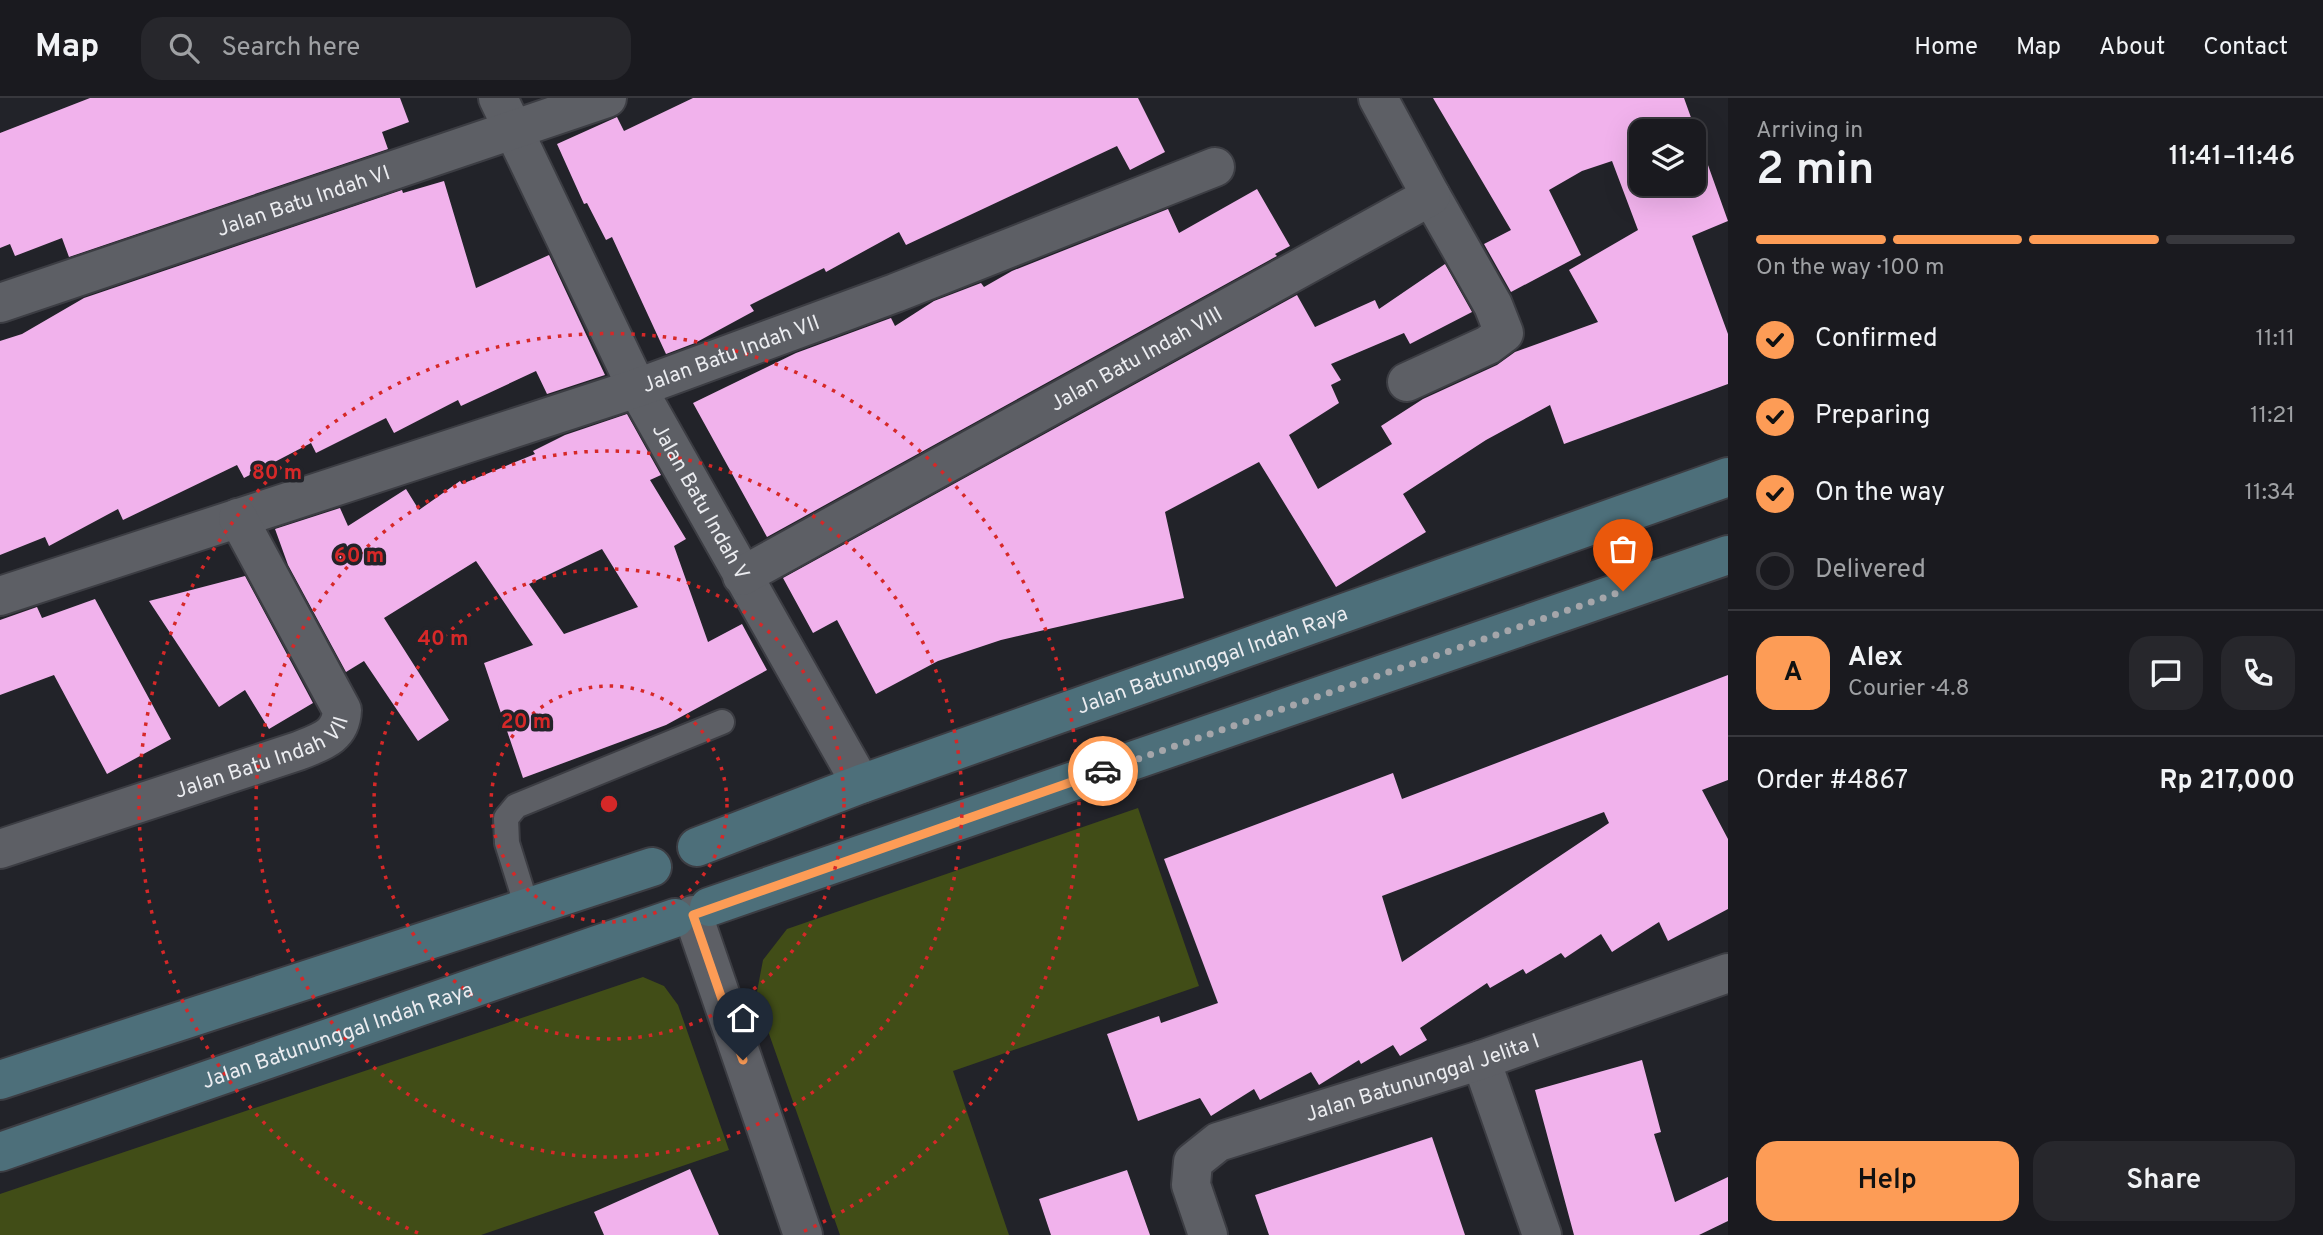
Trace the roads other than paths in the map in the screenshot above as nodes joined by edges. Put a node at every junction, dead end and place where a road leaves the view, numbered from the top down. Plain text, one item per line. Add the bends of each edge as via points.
1 (607, 98) edge
2 (1378, 98) edge
3 (504, 113) edge
4 (1215, 167) dead end
5 (1431, 197) junction
6 (0, 303) edge
7 (1407, 382) dead end
8 (637, 388) junction
9 (1728, 477) edge
10 (238, 518) junction
11 (1728, 555) edge
12 (742, 576) junction
13 (0, 596) edge
14 (722, 722) dead end
15 (860, 784) junction
16 (697, 847) junction
17 (0, 849) edge
18 (652, 867) junction
19 (527, 907) junction
20 (692, 913) junction
21 (1728, 973) edge
22 (1480, 1059) junction
23 (0, 1080) edge
24 (0, 1152) edge
25 (803, 1235) edge
26 (1208, 1235) edge
27 (1542, 1235) edge

1 - 3 street, Jalan Batu Indah VI
2 - 5 street
3 - 6 street, Jalan Batu Indah VI
3 - 8 street, Jalan Batu Indah V
4 - 8 street, Jalan Batu Indah VII
5 - 7 street via 1493,305 1504,333
5 - 12 street, Jalan Batu Indah VIII
8 - 10 street, Jalan Batu Indah VII
8 - 12 street, Jalan Batu Indah V
9 - 15 street, Jalan Batununggal Indah Raya
10 - 13 street, Jalan Batu Indah VII
10 - 17 street, Jalan Batu Indah VII via 342,710 339,727 329,739 298,751
11 - 20 street, Jalan Batununggal Indah Raya
12 - 15 street, Jalan Batu Indah V
14 - 19 lane via 516,806 506,818 507,844
15 - 16 street, Jalan Batununggal Indah Raya
16 - 18 street via 672,848
16 - 20 street via 718,869 720,882 717,896
18 - 19 street
18 - 20 street via 651,894 658,906
19 - 23 street
20 - 24 street, Jalan Batununggal Indah Raya
20 - 25 street
21 - 22 street, Jalan Batununggal Jelita I
22 - 26 street, Jalan Batununggal Jelita I via 1218,1142 1193,1162 1191,1185
22 - 27 street

